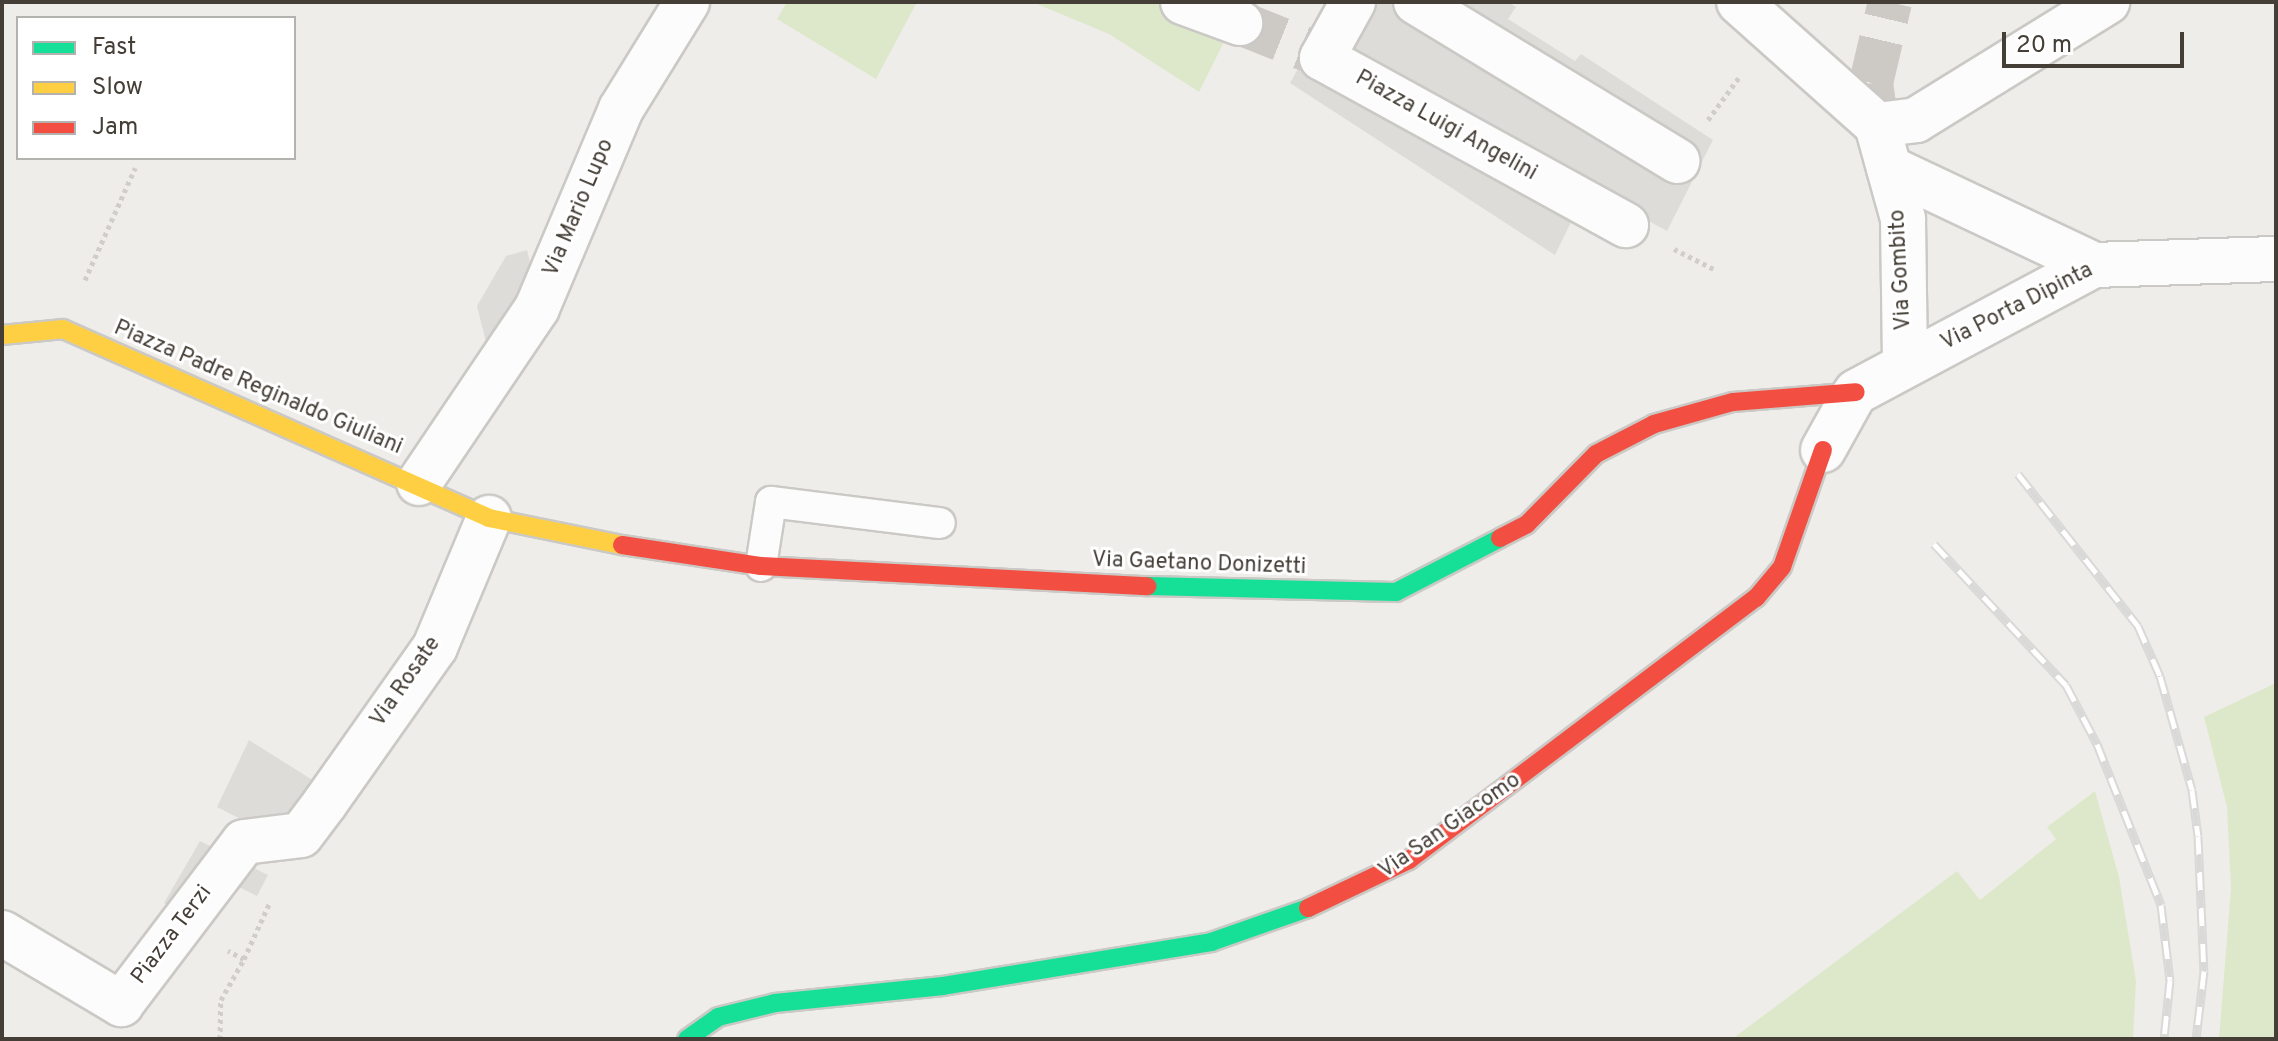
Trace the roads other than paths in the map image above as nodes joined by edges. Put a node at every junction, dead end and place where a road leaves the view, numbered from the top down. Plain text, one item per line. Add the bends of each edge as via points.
1 (687, 2) edge
2 (1353, 2) edge
3 (1416, 2) edge
4 (1739, 2) edge
5 (2107, 2) edge
6 (1877, 125) junction
7 (1677, 161) road end
8 (1889, 168) junction
9 (1626, 225) dead end
10 (2276, 259) edge
11 (2094, 265) junction
12 (2, 335) edge
13 (1905, 363) junction
14 (1854, 395) junction
15 (1823, 450) joint
16 (419, 483) junction
17 (489, 518) junction
18 (940, 523) dead end
19 (761, 566) junction
20 (301, 835) joint
21 (2, 933) edge
22 (687, 1039) edge

1 - 16 street, Via Mario Lupo via 621,109 537,308
2 - 9 street, Piazza Luigi Angelini via 1322,58
3 - 7 street
4 - 6 street
5 - 6 street via 1916,120
6 - 8 street, Via Gombito
8 - 11 street
8 - 13 street, Via Gombito via 1903,219
10 - 11 street, Via Porta Dipinta
11 - 13 street, Via Porta Dipinta
12 - 16 street, Piazza Padre Reginaldo Giuliani via 63,329
13 - 14 street, Via Porta Dipinta
14 - 15 street, Via San Giacomo
14 - 19 street, Via Gaetano Donizetti via 1733,402 1654,424 1596,454 1527,524 1396,592 1257,592
15 - 22 street, Via San Giacomo via 1782,567 1756,598 1409,860 1349,894 1211,942 943,986 775,1003 718,1017
16 - 17 street, Piazza Padre Reginaldo Giuliani
17 - 19 street, Via Gaetano Donizetti
17 - 20 street, Via Rosate via 435,647
18 - 19 lane via 771,502
20 - 21 street, Piazza Terzi via 244,842 121,1004

